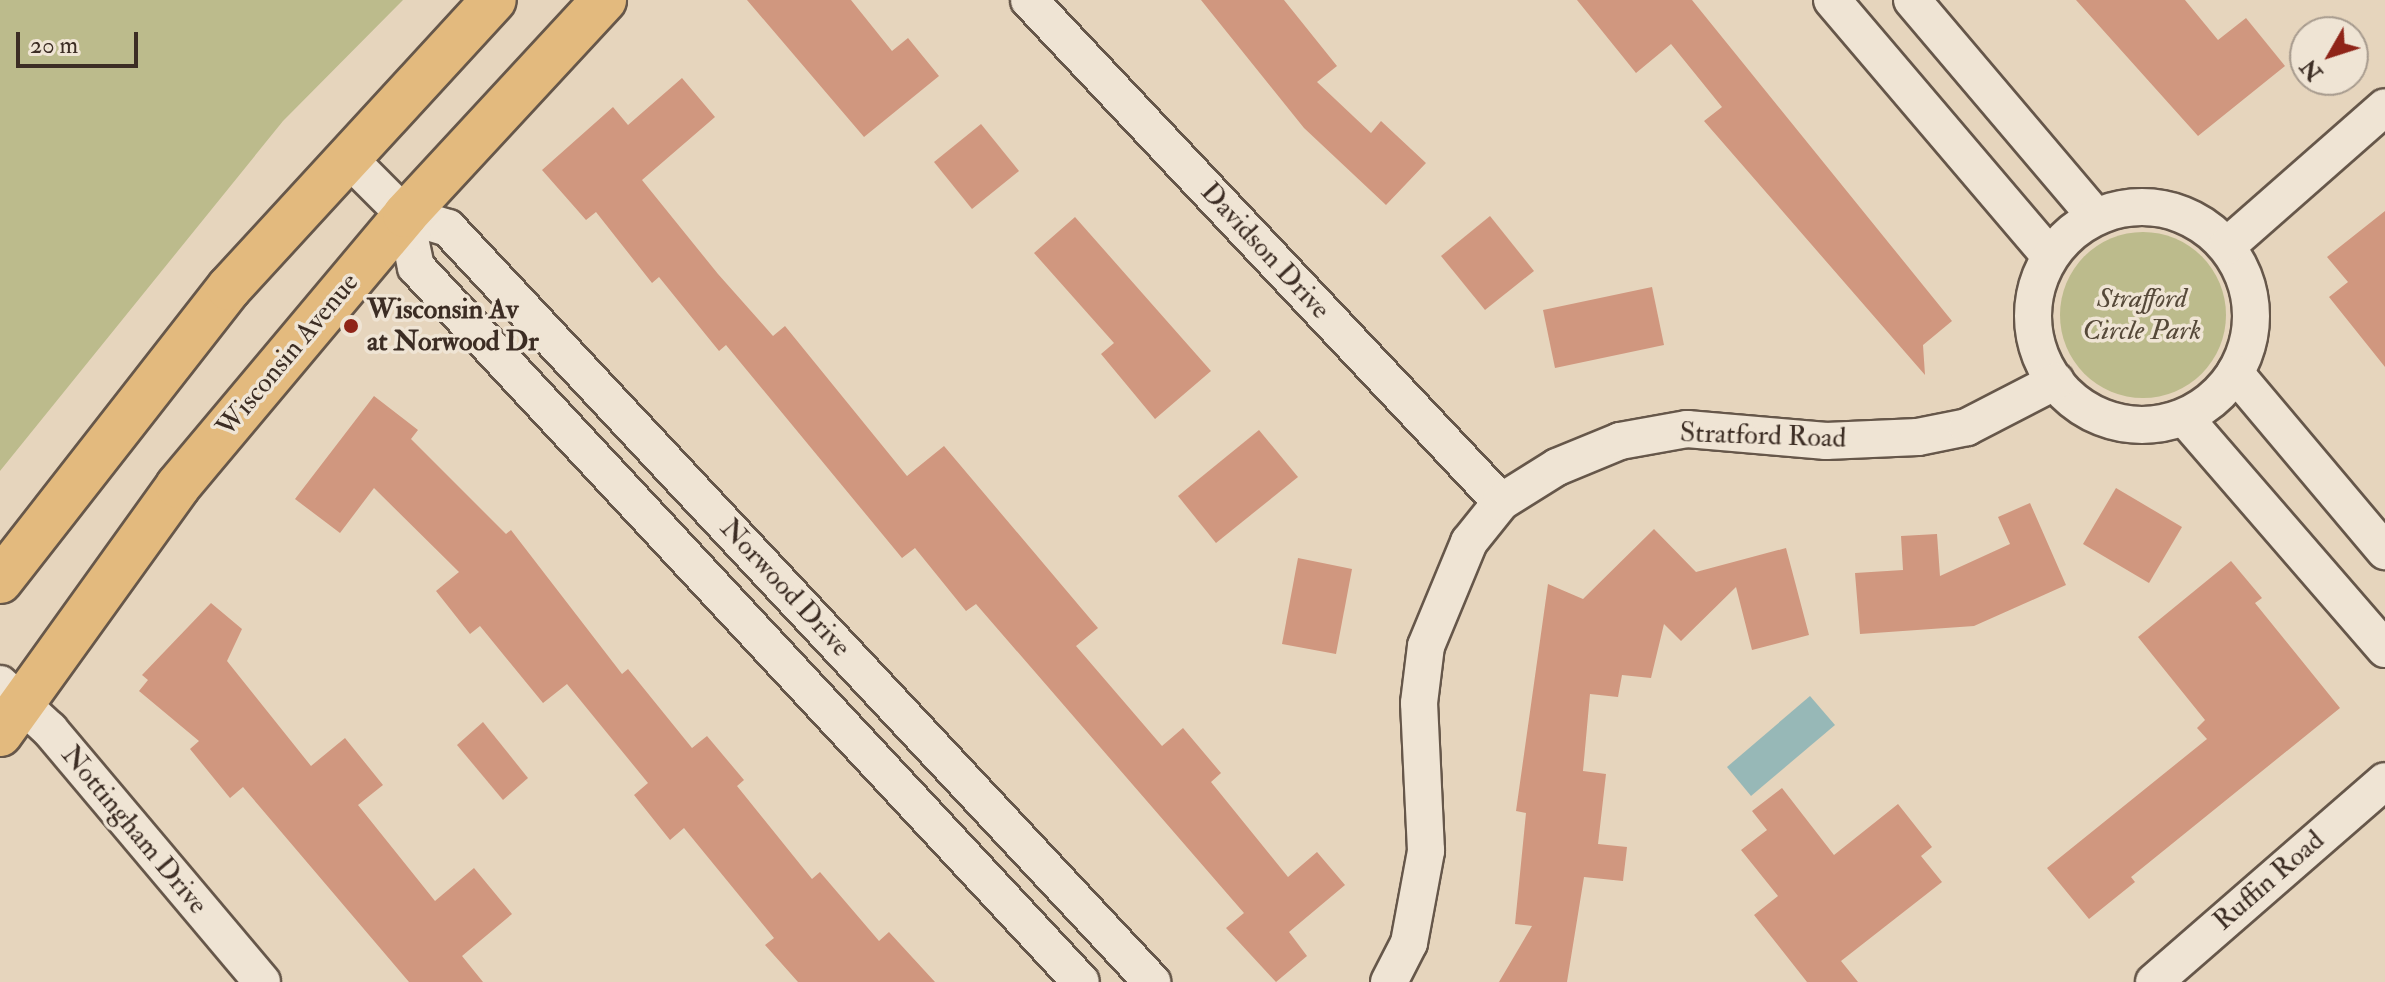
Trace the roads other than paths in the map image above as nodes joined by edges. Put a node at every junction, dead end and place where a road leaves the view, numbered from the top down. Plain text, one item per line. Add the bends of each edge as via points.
1 (494, 0) edge
2 (604, 0) edge
3 (1029, 0) edge
4 (1832, 0) edge
5 (1912, 0) edge
6 (2385, 107) edge
7 (349, 159) junction
8 (405, 215) junction
9 (2095, 216) junction
10 (2227, 246) junction
11 (2050, 256) junction
12 (2235, 373) junction
13 (2056, 381) junction
14 (2184, 417) junction
15 (1501, 502) junction
16 (720, 519) junction
17 (2385, 551) edge
18 (681, 555) junction
19 (0, 581) edge
20 (2385, 649) edge
21 (7, 706) edge
22 (2385, 781) edge
23 (979, 797) junction
24 (942, 834) junction
25 (262, 982) edge
26 (1081, 982) edge
27 (1152, 982) edge
28 (1389, 982) edge
29 (2154, 982) edge

1 - 7 main road
2 - 8 main road, Wisconsin Avenue
3 - 15 street, Davidson Drive
4 - 11 street
5 - 9 street
6 - 10 street
7 - 8 street, Norwood Drive
7 - 19 main road via 219,300
8 - 16 street, Norwood Drive via 448,228
8 - 18 street, Norwood Drive via 416,267
8 - 21 main road, Wisconsin Avenue via 178,486
9 - 10 street via 2152,207 2206,226
9 - 11 street
10 - 12 street via 2245,278 2252,315
11 - 13 street via 2033,309 2035,339
12 - 14 street via 2206,405
12 - 17 street
13 - 14 street via 2086,410 2115,422 2146,426
13 - 15 street, Stratford Road via 1967,427 1918,437 1826,441 1687,429 1620,441 1557,467
14 - 20 street
15 - 28 street, Stratford Road via 1469,542 1426,646 1419,703 1426,851 1409,943
16 - 18 street
16 - 23 street, Norwood Drive
18 - 24 street, Norwood Drive
21 - 25 street, Nottingham Drive
22 - 29 street, Ruffin Road
23 - 24 street
23 - 27 street, Norwood Drive
24 - 26 street, Norwood Drive

